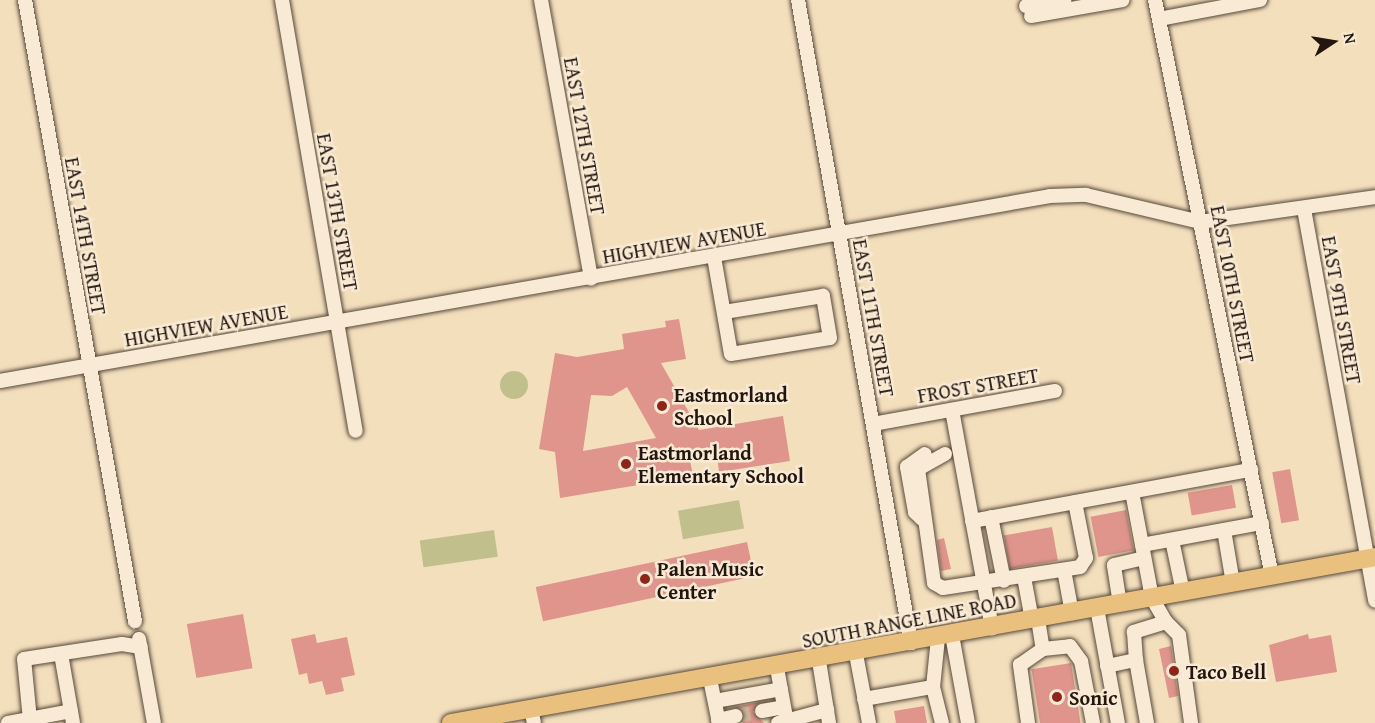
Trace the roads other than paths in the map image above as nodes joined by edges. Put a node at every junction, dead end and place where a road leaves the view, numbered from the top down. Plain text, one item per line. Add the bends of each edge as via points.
1 (25, 0) edge
2 (282, 0) edge
3 (541, 0) edge
4 (798, 0) edge
5 (1065, 0) edge
6 (1123, 0) edge
7 (1155, 0) edge
8 (1260, 0) edge
9 (1159, 19) junction
10 (1375, 197) edge
11 (1304, 209) junction
12 (1200, 222) junction
13 (840, 234) junction
14 (714, 257) junction
15 (591, 279) junction
16 (724, 312) junction
17 (337, 322) junction
18 (89, 365) junction
19 (0, 381) edge
20 (1055, 391) dead end
21 (952, 410) junction
22 (873, 424) junction
23 (356, 431) dead end
24 (959, 452) junction
25 (1251, 470) junction
26 (1132, 492) junction
27 (1075, 502) junction
28 (991, 517) junction
29 (972, 520) junction
30 (1262, 523) junction
31 (1224, 530) junction
32 (1173, 540) junction
33 (1143, 552) junction
34 (1371, 558) edge
35 (1064, 570) junction
36 (1272, 576) junction
37 (1023, 577) junction
38 (982, 580) junction
39 (1004, 581) junction
40 (1233, 583) junction
41 (1183, 592) junction
42 (1152, 598) junction
43 (1375, 601) edge
44 (1120, 604) junction
45 (1097, 608) junction
46 (1072, 613) junction
47 (1035, 620) junction
48 (135, 621) dead end
49 (1166, 622) junction
50 (992, 628) junction
51 (945, 637) junction
52 (911, 643) junction
53 (1043, 649) junction
54 (61, 654) junction
55 (856, 654) junction
56 (1136, 660) junction
57 (819, 661) junction
58 (1107, 666) junction
59 (777, 668) junction
60 (710, 679) junction
61 (933, 687) junction
62 (781, 689) junction
63 (1112, 695) junction
64 (864, 699) junction
65 (1089, 700) junction
66 (715, 701) junction
67 (762, 711) tunnel mouth
68 (533, 716) edge
69 (736, 716) tunnel mouth
70 (782, 716) edge
71 (828, 716) edge
72 (72, 717) edge
73 (30, 720) junction
74 (719, 721) edge
75 (8, 723) edge
76 (154, 723) edge
77 (451, 723) edge
78 (869, 723) edge
79 (942, 723) edge
80 (968, 723) edge
81 (1028, 723) edge
82 (1093, 723) edge
83 (1118, 723) edge
84 (1147, 723) edge
85 (1191, 723) edge

1 - 18 street, EAST 14TH STREET
2 - 17 street, EAST 13TH STREET
3 - 15 street, EAST 12TH STREET
4 - 13 street, EAST 11TH STREET
5 - 6 street via 1029,11
7 - 9 street, EAST 10TH STREET
8 - 9 street
9 - 12 street, EAST 10TH STREET
10 - 11 street, HIGHVIEW AVENUE
11 - 12 street, HIGHVIEW AVENUE
11 - 34 street, EAST 9TH STREET
12 - 13 street, HIGHVIEW AVENUE via 1086,195 1050,196
12 - 25 street, EAST 10TH STREET
13 - 14 street, HIGHVIEW AVENUE
13 - 22 street, EAST 11TH STREET
14 - 15 street, HIGHVIEW AVENUE
14 - 16 street
15 - 17 street, HIGHVIEW AVENUE
16 - 16 street via 731,354 830,338 823,296
17 - 18 street, HIGHVIEW AVENUE
17 - 23 street, EAST 13TH STREET
18 - 19 street, HIGHVIEW AVENUE
18 - 48 street, EAST 14TH STREET
20 - 21 street, FROST STREET
21 - 22 street, FROST STREET
21 - 24 street
22 - 52 street, EAST 11TH STREET
24 - 29 street
24 - 38 street via 945,454 918,469 922,519 934,583 943,588
25 - 26 street
25 - 30 street, EAST 10TH STREET
26 - 27 street
26 - 33 street
27 - 28 street
27 - 35 street via 1086,558 1080,567
28 - 29 street
28 - 39 street
29 - 38 street
30 - 31 street
30 - 36 street, EAST 10TH STREET
31 - 32 street
31 - 40 street
32 - 33 street
32 - 41 street
33 - 42 street
33 - 44 street via 1114,565
34 - 36 main road, SOUTH RANGE LINE ROAD
34 - 43 street
35 - 37 street
35 - 46 street
36 - 40 main road, SOUTH RANGE LINE ROAD
37 - 39 street
37 - 47 street
38 - 39 street
38 - 50 street
40 - 41 main road, SOUTH RANGE LINE ROAD
41 - 42 main road, SOUTH RANGE LINE ROAD
42 - 44 main road, SOUTH RANGE LINE ROAD
42 - 49 street
44 - 45 main road, SOUTH RANGE LINE ROAD
45 - 46 main road, SOUTH RANGE LINE ROAD
45 - 58 street
46 - 47 main road, SOUTH RANGE LINE ROAD
47 - 50 main road, SOUTH RANGE LINE ROAD
47 - 53 street
49 - 56 street via 1134,632
49 - 85 street via 1179,635
50 - 51 main road, SOUTH RANGE LINE ROAD
51 - 52 main road, SOUTH RANGE LINE ROAD
51 - 61 street
51 - 80 street
52 - 55 main road, SOUTH RANGE LINE ROAD
53 - 65 street via 1076,650
53 - 81 street via 1018,670
54 - 72 street
54 - 73 street via 24,659
54 - 76 street via 140,643
55 - 57 main road, SOUTH RANGE LINE ROAD
55 - 64 street
56 - 58 street
56 - 84 street
57 - 59 main road, SOUTH RANGE LINE ROAD
57 - 71 street
58 - 63 street
59 - 60 main road, SOUTH RANGE LINE ROAD
59 - 62 street
60 - 66 street
60 - 68 main road, SOUTH RANGE LINE ROAD
61 - 64 street
61 - 79 street
62 - 66 street
62 - 70 street
63 - 65 street
63 - 83 street
64 - 78 street
65 - 82 street
66 - 74 street
67 - 70 street
68 - 77 main road, SOUTH RANGE LINE ROAD
69 - 74 street
70 - 71 street
72 - 73 street
73 - 75 street

